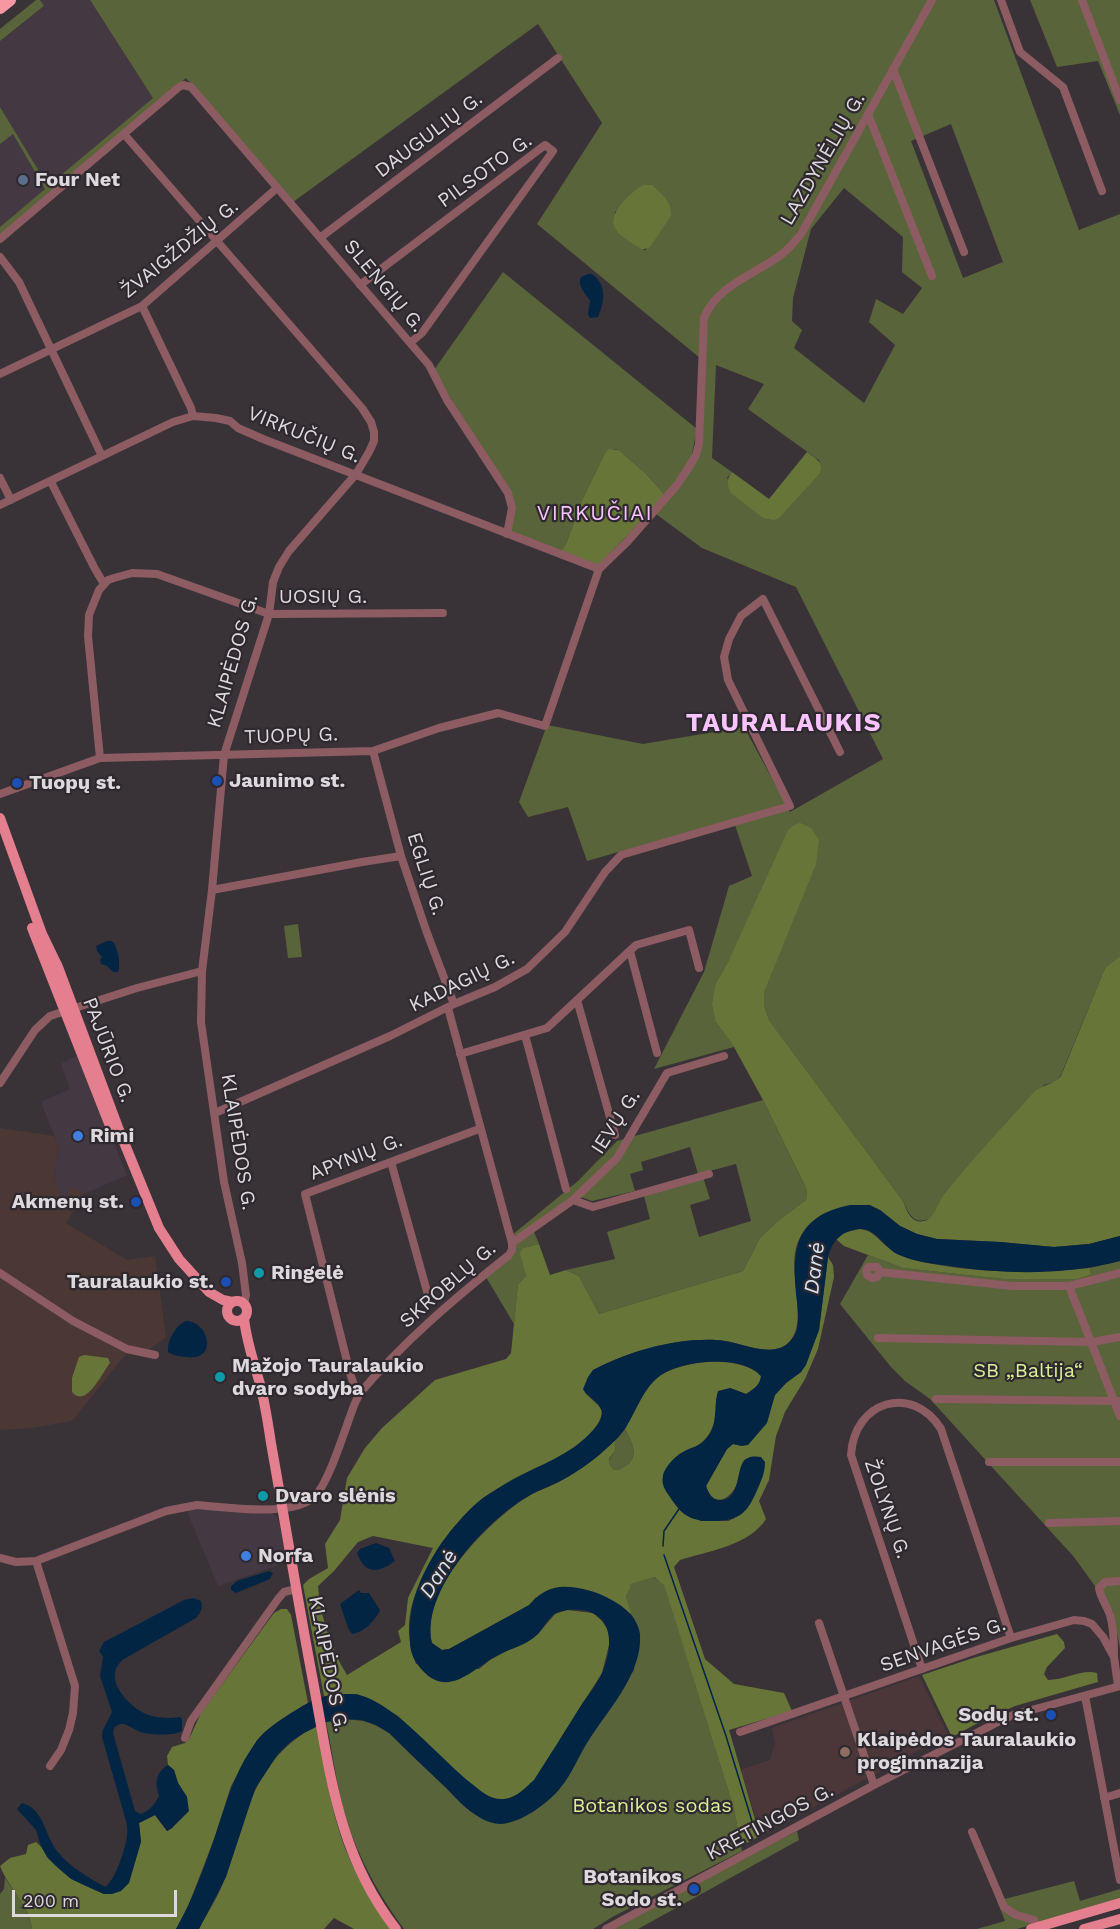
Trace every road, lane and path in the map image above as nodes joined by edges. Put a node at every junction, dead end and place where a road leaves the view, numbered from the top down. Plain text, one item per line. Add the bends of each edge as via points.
1 (10, 0) edge
2 (932, 0) edge
3 (1001, 0) edge
4 (1082, 0) edge
5 (0, 8) edge
6 (558, 58) dead end
7 (893, 69) junction
8 (1120, 100) edge
9 (868, 114) junction
10 (124, 134) junction
11 (277, 188) junction
12 (1102, 191) dead end
13 (321, 237) junction
14 (0, 239) edge
15 (218, 241) junction
16 (964, 252) dead end
17 (0, 257) edge
18 (932, 276) dead end
19 (360, 285) junction
20 (142, 306) junction
21 (411, 342) junction
22 (51, 350) junction
23 (0, 374) edge
24 (193, 416) junction
25 (102, 456) junction
26 (356, 474) junction
27 (0, 478) edge
28 (51, 482) junction
29 (11, 500) junction
30 (0, 505) edge
31 (507, 534) junction
32 (599, 569) junction
33 (104, 584) junction
34 (442, 613) dead end
35 (270, 614) junction
36 (545, 726) joint
37 (373, 751) junction
38 (840, 752) dead end
39 (224, 755) junction
40 (100, 758) junction
41 (0, 794) edge
42 (0, 818) edge
43 (0, 839) edge
44 (401, 856) junction
45 (212, 890) junction
46 (630, 951) junction
47 (699, 968) dead end
48 (202, 971) junction
49 (577, 1000) junction
50 (451, 1006) junction
51 (69, 1009) junction
52 (525, 1035) junction
53 (657, 1053) dead end
54 (460, 1054) junction
55 (724, 1056) dead end
56 (0, 1083) edge
57 (215, 1113) junction
58 (479, 1129) junction
59 (615, 1135) dead end
60 (391, 1162) junction
61 (709, 1174) dead end
62 (566, 1189) dead end
63 (573, 1200) junction
64 (512, 1244) junction
65 (880, 1272) dead end
66 (0, 1273) edge
67 (1120, 1273) edge
68 (1069, 1286) junction
69 (428, 1295) dead end
70 (235, 1304) junction
71 (239, 1319) junction
72 (1120, 1337) edge
73 (878, 1338) dead end
74 (1092, 1342) junction
75 (155, 1355) dead end
76 (253, 1359) joint
77 (360, 1393) junction
78 (936, 1399) dead end
79 (1117, 1402) edge
80 (1120, 1416) edge
81 (989, 1462) dead end
82 (1120, 1462) edge
83 (282, 1508) junction
84 (1120, 1521) edge
85 (1049, 1523) dead end
86 (0, 1558) edge
87 (36, 1561) junction
88 (1120, 1581) edge
89 (296, 1589) junction
90 (819, 1623) dead end
91 (1011, 1638) junction
92 (1114, 1657) junction
93 (922, 1669) junction
94 (1119, 1686) edge
95 (1085, 1696) junction
96 (843, 1697) junction
97 (740, 1732) dead end
98 (184, 1738) dead end
99 (50, 1766) dead end
100 (874, 1785) junction
101 (1120, 1793) edge
102 (1104, 1798) junction
103 (972, 1832) dead end
104 (1120, 1880) edge
105 (1120, 1903) edge
106 (1120, 1919) edge
107 (1034, 1928) edge
108 (396, 1929) edge
109 (606, 1929) edge
110 (1084, 1929) edge

1 - 5 highway
2 - 7 street, LAZDYNĖLIŲ G.
3 - 12 street via 1020,52 1063,87
4 - 8 street
6 - 13 street, DAUGULIŲ G.
7 - 9 street, LAZDYNĖLIŲ G.
7 - 16 street
9 - 18 street
9 - 32 street, LAZDYNĖLIŲ G. via 801,234 783,254 719,296 707,310 696,454 677,485
10 - 11 street, SLENGIŲ G. via 179,87 187,85
10 - 14 street
10 - 15 street, KLAIPĖDOS G.
11 - 13 street, SLENGIŲ G.
11 - 15 street, ŽVAIGŽDŽIŲ G.
13 - 19 street, SLENGIŲ G.
15 - 20 street, ŽVAIGŽDŽIŲ G.
15 - 26 street, KLAIPĖDOS G. via 363,408 371,422 374,441
17 - 22 street via 19,282
19 - 21 street, SLENGIŲ G.
19 - 21 street, PILSOTO G. via 545,145 553,151 422,333
20 - 22 street, ŽVAIGŽDŽIŲ G.
20 - 24 street
21 - 31 street, SLENGIŲ G. via 508,493 512,508
22 - 23 street, ŽVAIGŽDŽIŲ G.
22 - 25 street
24 - 25 street, VIRKUČIŲ G.
24 - 26 street, VIRKUČIŲ G. via 230,421 263,439
25 - 28 street, VIRKUČIŲ G.
26 - 31 street, VIRKUČIŲ G.
26 - 35 street, KLAIPĖDOS G. via 279,567 273,582
27 - 29 street
28 - 29 street, VIRKUČIŲ G.
28 - 33 street
29 - 30 street, VIRKUČIŲ G.
31 - 32 street, VIRKUČIŲ G.
32 - 36 street, LAZDYNĖLIŲ G.
33 - 35 street, UOSIŲ G. via 126,574 149,573
33 - 40 street via 90,610 88,628
34 - 35 street, UOSIŲ G.
35 - 39 street, KLAIPĖDOS G.
36 - 37 street, TUOPŲ G. via 498,712
37 - 39 street, TUOPŲ G.
37 - 44 street, EGLIŲ G.
38 - 50 street, KADAGIŲ G. via 763,599 741,616 724,657 728,680 790,806 621,855 565,932 527,969
39 - 40 street, TUOPŲ G.
39 - 45 street, KLAIPĖDOS G.
40 - 41 street, TUOPŲ G.
42 - 51 main road, PAJŪRIO G. via 58,967
43 - 51 main road, PAJŪRIO G.
44 - 45 street
44 - 50 street, EGLIŲ G.
45 - 48 street, KLAIPĖDOS G.
46 - 47 street via 636,945 689,930
46 - 49 street
46 - 53 street
48 - 51 street
48 - 57 street, KLAIPĖDOS G. via 201,1022
49 - 52 street via 547,1028
49 - 59 street
50 - 54 street, SKROBLŲ G.
50 - 57 street, KADAGIŲ G.
51 - 56 street via 44,1019
51 - 70 main road, PAJŪRIO G. via 159,1228 179,1259 209,1292
52 - 54 street
52 - 62 street
54 - 58 street, SKROBLŲ G.
55 - 63 street, IEVŲ G. via 667,1073 617,1158
57 - 70 street, KLAIPĖDOS G. via 246,1295
58 - 60 street, APYNIŲ G.
58 - 64 street, SKROBLŲ G.
60 - 69 street
60 - 77 street, APYNIŲ G. via 305,1194 350,1373
61 - 63 street via 593,1206
63 - 64 street, IEVŲ G.
64 - 77 street, SKROBLŲ G. via 509,1255 424,1327
65 - 68 street via 1012,1286
66 - 75 street via 73,1321 128,1349
67 - 68 street
68 - 74 street
70 - 71 main road via 247,1313
70 - 71 main road, PAJŪRIO G. via 228,1316
71 - 76 main road, PAJŪRIO G.
72 - 74 street
73 - 74 street
74 - 79 street
76 - 83 main road, KLAIPĖDOS G. via 265,1404
77 - 83 street, SKROBLŲ G. via 320,1490 311,1500
78 - 79 street
79 - 80 street
81 - 82 street
83 - 87 street, SKROBLŲ G. via 178,1508
83 - 89 main road, KLAIPĖDOS G.
84 - 85 street
86 - 87 street
87 - 99 street via 75,1686 69,1730
88 - 92 street via 1105,1582 1099,1588 1112,1623
89 - 98 street via 284,1592 278,1599 196,1713
89 - 108 main road, KLAIPĖDOS G. via 336,1805 375,1899
90 - 96 street
91 - 92 street, SENVAGĖS G. via 1067,1621 1084,1621 1098,1630
91 - 93 street, SENVAGĖS G.
91 - 93 street, ŽOLYNŲ G. via 941,1429 928,1412 914,1405 882,1406 868,1413 858,1426 851,1455
92 - 94 street, SENVAGĖS G.
93 - 96 street, SENVAGĖS G.
94 - 95 street, KRETINGOS G.
95 - 100 street, KRETINGOS G. via 1013,1715
95 - 102 street
96 - 97 street, SENVAGĖS G.
96 - 100 street
100 - 109 street, KRETINGOS G.
101 - 102 street
102 - 104 street
103 - 107 street via 1004,1907 1034,1920
105 - 107 main road
106 - 110 main road

